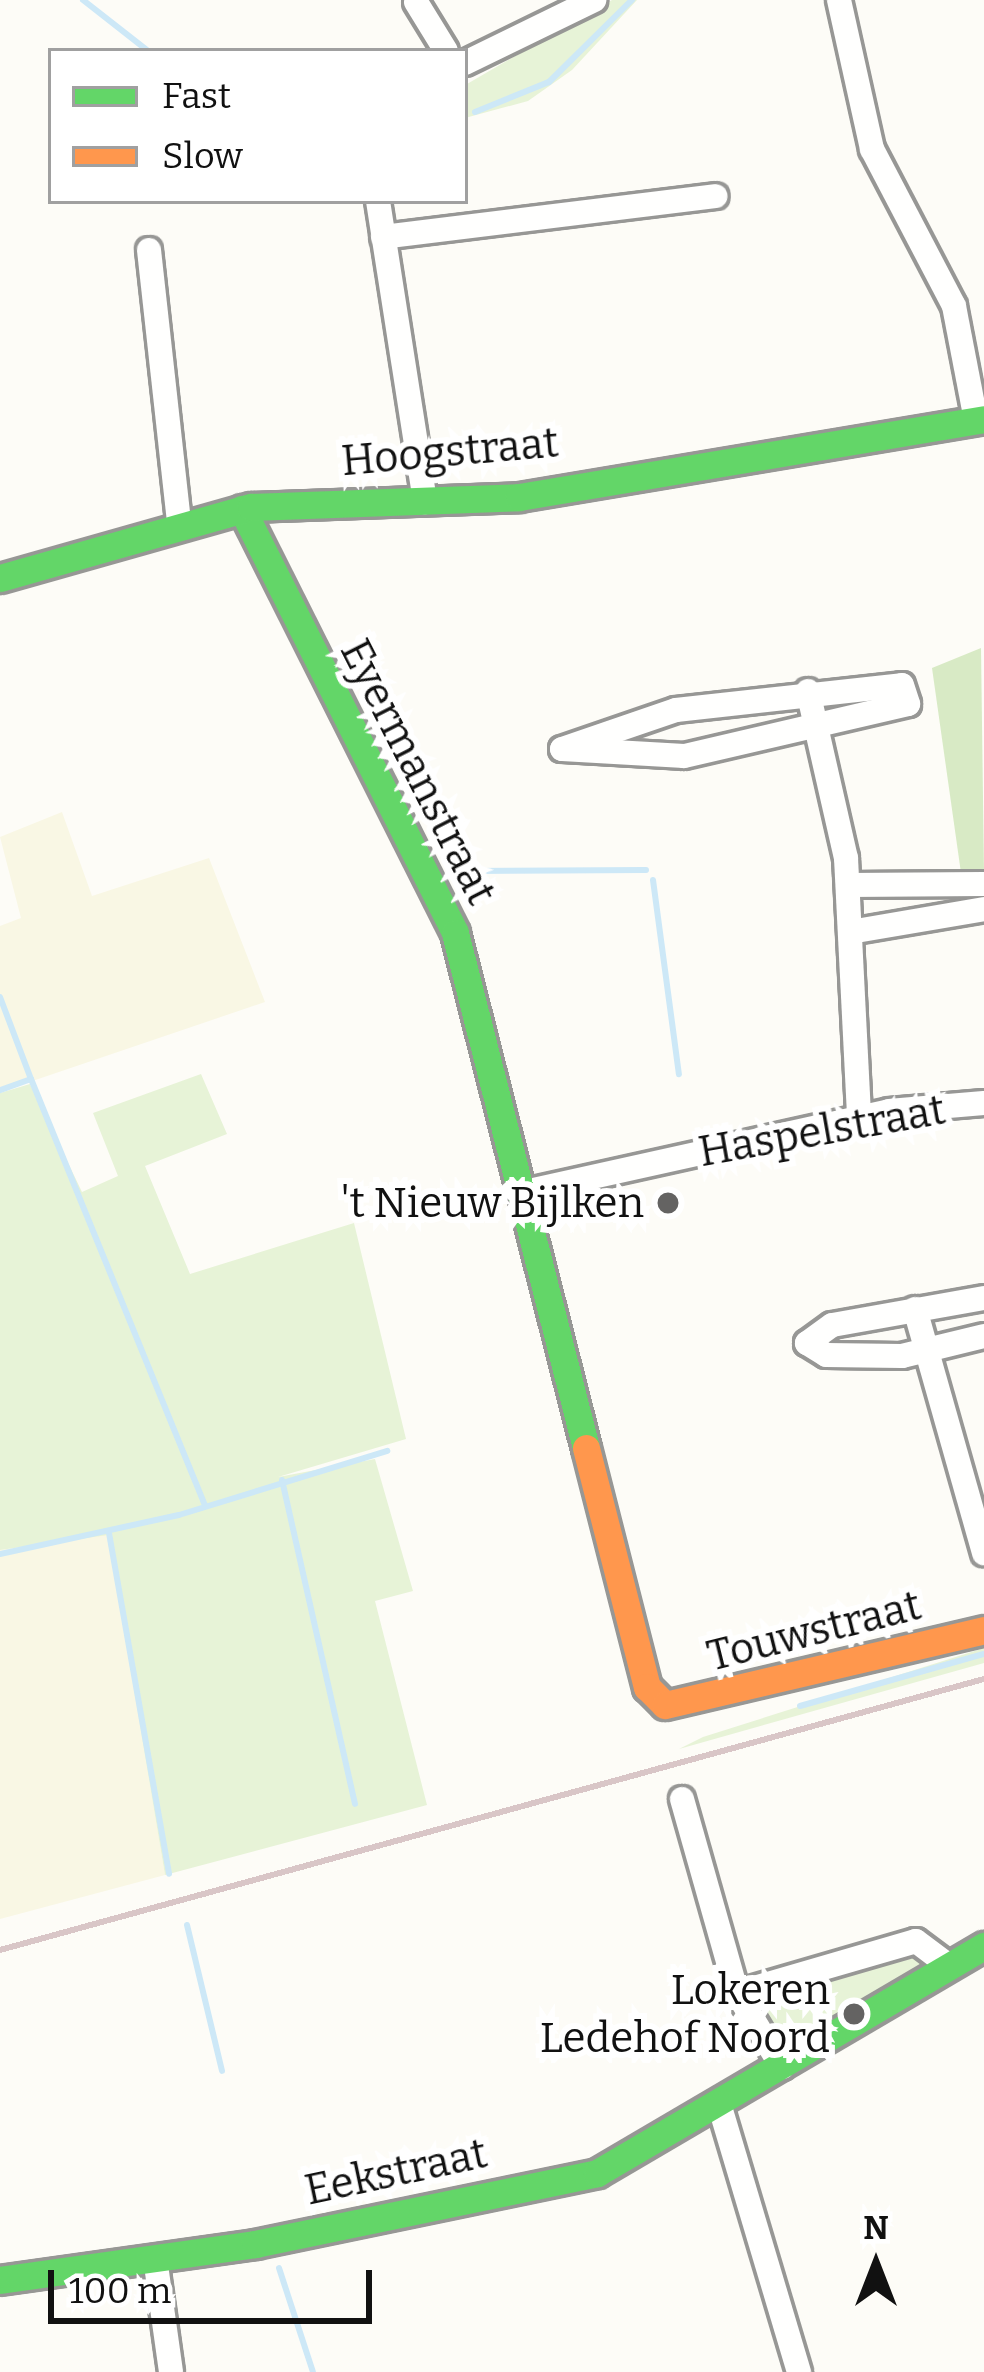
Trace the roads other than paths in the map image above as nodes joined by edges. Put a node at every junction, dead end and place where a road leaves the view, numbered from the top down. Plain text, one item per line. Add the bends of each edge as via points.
1 (594, 0) edge
2 (839, 0) edge
3 (416, 2) edge
4 (444, 48) edge
5 (468, 62) edge
6 (715, 196) dead end
7 (378, 204) edge
8 (383, 237) junction
9 (149, 250) dead end
10 (980, 420) edge
11 (425, 502) junction
12 (242, 509) junction
13 (179, 523) junction
14 (0, 578) edge
15 (808, 691) junction
16 (676, 710) junction
17 (816, 727) junction
18 (684, 756) junction
19 (984, 884) edge
20 (848, 885) junction
21 (984, 909) edge
22 (850, 932) junction
23 (984, 1103) edge
24 (859, 1117) junction
25 (520, 1193) junction
26 (984, 1298) edge
27 (915, 1309) junction
28 (984, 1336) edge
29 (926, 1351) junction
30 (984, 1553) edge
31 (984, 1630) edge
32 (664, 1705) joint
33 (682, 1799) dead end
34 (984, 1946) edge
35 (945, 1963) junction
36 (736, 1993) junction
37 (782, 2067) junction
38 (720, 2107) junction
39 (155, 2258) junction
40 (0, 2281) edge
41 (171, 2372) edge
42 (799, 2372) edge

1 - 5 street
2 - 10 street via 872,149 954,306
3 - 4 street
6 - 8 street
7 - 8 street
8 - 11 street
9 - 13 street
10 - 11 street, Hoogstraat via 519,497
11 - 12 street, Hoogstraat
12 - 13 street, Hoogstraat
12 - 25 street, Eyermanstraat via 254,551 455,933
13 - 14 street, Hoogstraat
15 - 16 street
15 - 17 street
15 - 17 street via 879,684 908,694 908,704
16 - 18 street
16 - 18 street via 562,749
17 - 18 street
17 - 20 street
19 - 20 street
20 - 22 street
21 - 22 street
22 - 24 street
23 - 24 street, Haspelstraat
24 - 25 street, Haspelstraat
25 - 32 street, Eyermanstraat via 647,1687
26 - 27 street
27 - 29 street
27 - 29 street via 832,1325 807,1343 826,1355
28 - 29 street
29 - 30 street
31 - 32 street, Touwstraat
33 - 36 street
34 - 35 street, Eekstraat
35 - 36 street via 916,1941
35 - 37 street, Eekstraat
36 - 37 street
37 - 38 street, Eekstraat
38 - 39 street, Eekstraat via 597,2173
38 - 42 street
39 - 40 street, Eekstraat
39 - 41 street

